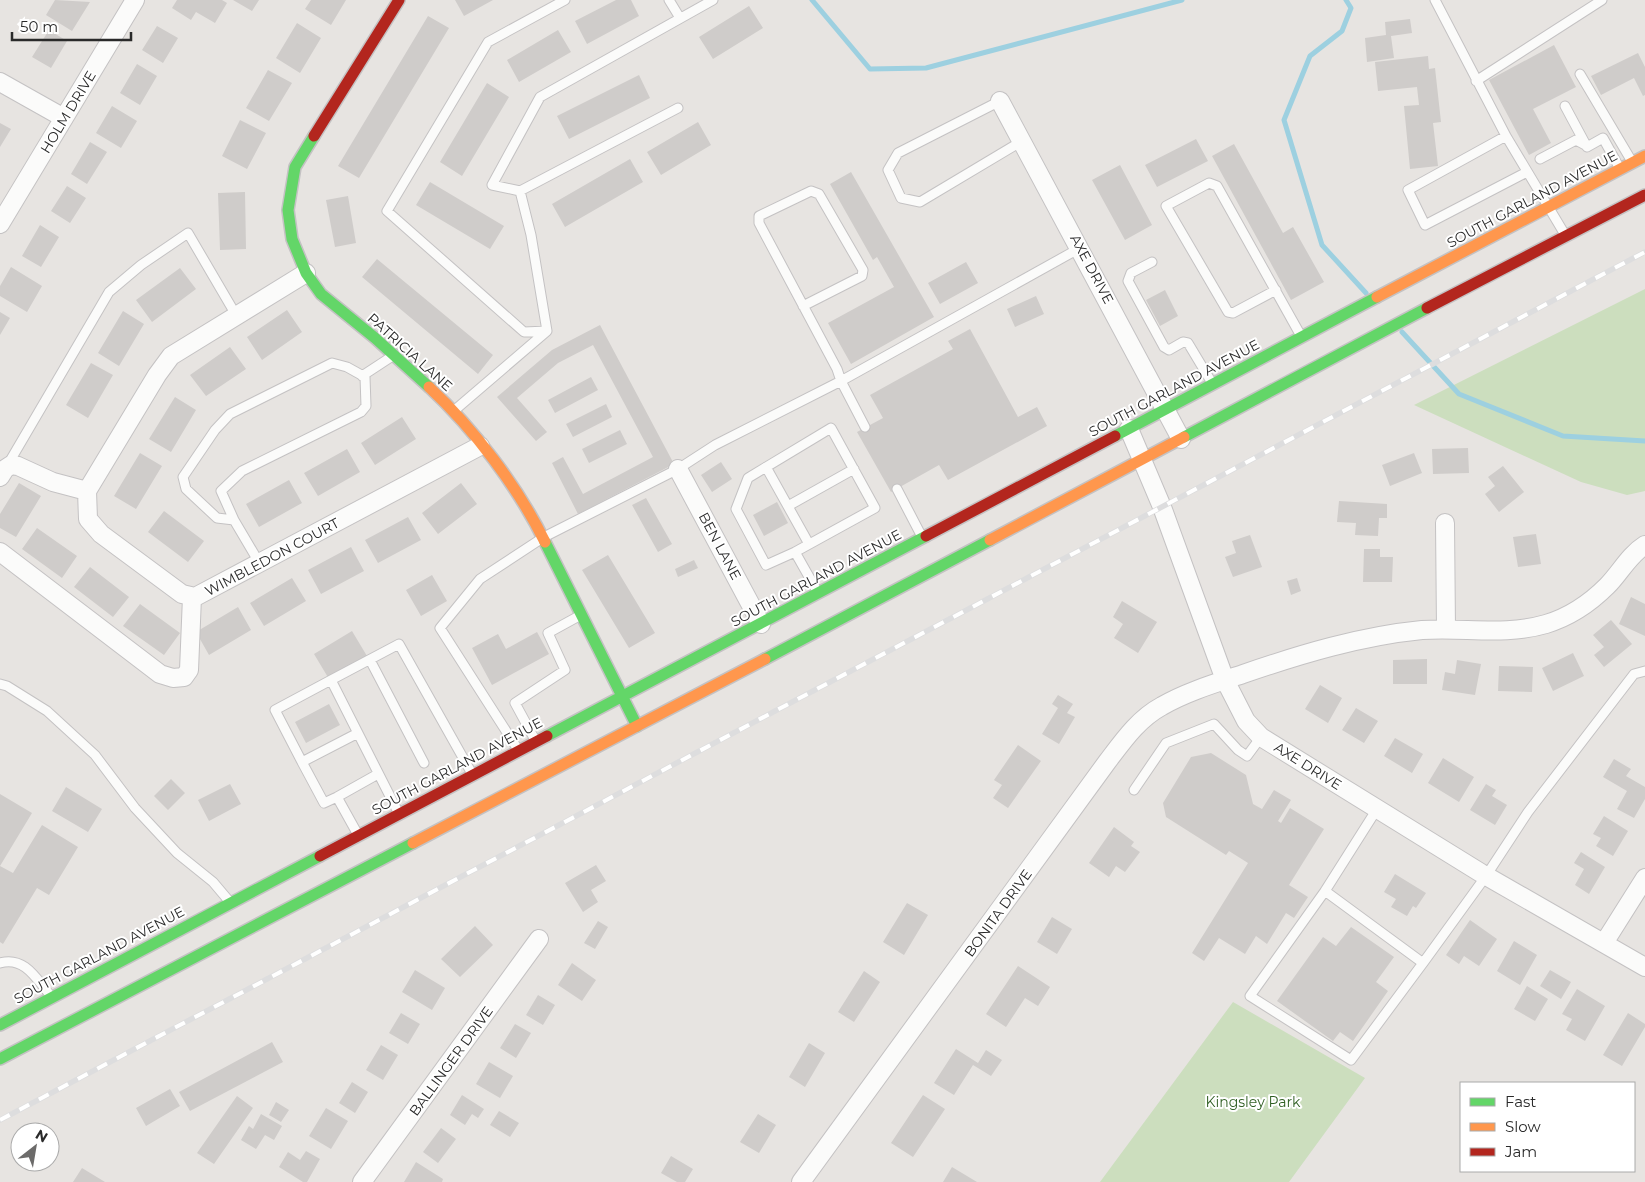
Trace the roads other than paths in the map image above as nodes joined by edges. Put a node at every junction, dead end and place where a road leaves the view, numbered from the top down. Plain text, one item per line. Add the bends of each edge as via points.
1 (135, 0) edge
2 (398, 0) edge
3 (565, 0) edge
4 (669, 0) edge
5 (713, 0) edge
6 (1435, 0) edge
7 (1602, 0) edge
8 (680, 18) junction
9 (1580, 74) dead end
10 (1476, 81) junction
11 (0, 82) edge
12 (1000, 101) joint
13 (1565, 106) dead end
14 (678, 108) dead end
15 (64, 118) junction
16 (1506, 136) junction
17 (1023, 140) junction
18 (1587, 146) junction
19 (1645, 156) edge
20 (1540, 159) dead end
21 (1633, 162) junction
22 (1620, 169) junction
23 (1527, 172) junction
24 (520, 191) junction
25 (1645, 196) edge
26 (1549, 207) junction
27 (0, 224) edge
28 (1566, 237) junction
29 (1080, 248) junction
30 (1152, 262) dead end
31 (306, 274) junction
32 (1276, 290) junction
33 (803, 306) junction
34 (236, 315) junction
35 (547, 331) junction
36 (1302, 338) junction
37 (394, 355) junction
38 (362, 376) junction
39 (841, 381) junction
40 (1213, 385) junction
41 (454, 410) junction
42 (1166, 410) junction
43 (865, 427) dead end
44 (1129, 429) junction
45 (1181, 439) junction
46 (480, 446) junction
47 (1142, 460) junction
48 (766, 467) junction
49 (678, 469) junction
50 (854, 469) junction
51 (3, 473) edge
52 (897, 488) dead end
53 (87, 491) junction
54 (788, 506) junction
55 (234, 520) junction
56 (1445, 523) dead end
57 (544, 537) junction
58 (923, 538) junction
59 (810, 544) junction
60 (1645, 545) edge
61 (0, 552) edge
62 (796, 552) junction
63 (260, 564) junction
64 (818, 594) junction
65 (192, 597) junction
66 (582, 615) junction
67 (761, 624) junction
68 (1446, 629) junction
69 (370, 660) junction
70 (1645, 672) edge
71 (331, 680) junction
72 (1225, 680) junction
73 (0, 684) edge
74 (622, 697) junction
75 (637, 726) junction
76 (358, 733) junction
77 (1261, 737) junction
78 (536, 742) junction
79 (518, 751) junction
80 (302, 762) junction
81 (424, 763) dead end
82 (378, 774) junction
83 (473, 775) junction
84 (1134, 790) dead end
85 (337, 796) junction
86 (1377, 809) junction
87 (399, 814) junction
88 (359, 836) junction
89 (1486, 876) junction
90 (1645, 878) edge
91 (1325, 891) junction
92 (231, 903) junction
93 (539, 939) dead end
94 (1604, 943) junction
95 (0, 963) edge
96 (1423, 963) junction
97 (1645, 967) edge
98 (52, 997) junction
99 (0, 1025) edge
100 (0, 1059) edge
101 (362, 1182) edge
102 (801, 1182) edge

1 - 15 street, HOLM DRIVE
2 - 31 main road, PATRICIA LANE via 295,167 288,210 292,239
3 - 35 lane via 488,42 387,211 524,332
4 - 8 lane
5 - 8 lane
6 - 10 lane
7 - 10 lane
8 - 24 lane via 540,97 492,185
9 - 21 lane
10 - 16 lane
11 - 15 street
12 - 17 street, AXE DRIVE
12 - 17 lane via 898,153 888,170 900,198 920,202
13 - 18 lane
14 - 24 lane
15 - 27 street, HOLM DRIVE
16 - 23 lane
16 - 23 lane via 1408,190 1425,225
17 - 29 street, AXE DRIVE
18 - 20 lane via 1576,140
18 - 22 lane via 1603,138
19 - 21 main road, SOUTH GARLAND AVENUE
21 - 22 main road, SOUTH GARLAND AVENUE
22 - 26 main road, SOUTH GARLAND AVENUE
23 - 26 lane
24 - 35 lane via 532,235
25 - 28 main road
26 - 28 lane
26 - 36 main road, SOUTH GARLAND AVENUE
28 - 45 main road
29 - 39 lane
29 - 42 street, AXE DRIVE
30 - 40 lane via 1130,273 1128,281 1164,348 1169,350 1183,342 1188,343
31 - 34 street
31 - 37 main road, PATRICIA LANE via 336,308
32 - 32 lane via 1218,186 1209,183 1166,206 1228,312 1233,313
32 - 36 lane
33 - 33 lane via 759,223 759,216 812,191 819,194 863,270 862,276
33 - 39 lane
34 - 51 lane via 188,233 109,292
34 - 53 street via 171,356 156,375
35 - 41 lane
36 - 40 main road, SOUTH GARLAND AVENUE
37 - 38 lane
37 - 41 main road, PATRICIA LANE
38 - 55 lane via 365,377 366,406 361,412 242,471 227,483 221,491
38 - 55 lane via 332,363 230,414 214,430 183,478 186,489 217,518
39 - 43 lane
39 - 49 lane via 715,445
40 - 42 main road, SOUTH GARLAND AVENUE
41 - 46 main road, PATRICIA LANE
42 - 44 main road, SOUTH GARLAND AVENUE
42 - 45 street, AXE DRIVE
44 - 47 street, AXE DRIVE
44 - 58 main road, SOUTH GARLAND AVENUE
45 - 47 main road
46 - 57 main road, PATRICIA LANE via 513,486
46 - 63 street, WIMBLEDON COURT
47 - 72 street, AXE DRIVE
47 - 75 main road
48 - 50 lane via 831,428
48 - 54 lane
48 - 62 lane via 748,478 736,509 766,565
49 - 57 lane
49 - 67 street, BEN LANE
50 - 54 lane
50 - 59 lane via 875,508
51 - 53 street via 11,465
52 - 58 lane
53 - 65 street, WIMBLEDON COURT via 88,519 100,534 182,594
54 - 59 lane
55 - 63 lane
56 - 68 street
57 - 66 main road, PATRICIA LANE
57 - 79 lane via 480,579 440,628
58 - 64 main road, SOUTH GARLAND AVENUE
59 - 62 lane
60 - 68 street, BONITA DRIVE via 1578,610 1547,624 1505,632
61 - 65 street via 160,674 173,678 184,677 189,670
62 - 64 lane
63 - 65 street, WIMBLEDON COURT
64 - 67 main road, SOUTH GARLAND AVENUE
66 - 74 main road, PATRICIA LANE
66 - 78 lane via 548,633 565,670 515,703
67 - 74 main road, SOUTH GARLAND AVENUE
68 - 72 street, BONITA DRIVE via 1390,635 1307,652
69 - 71 lane
69 - 81 lane
69 - 83 lane via 399,644
70 - 89 lane via 1634,674 1528,812
71 - 76 lane
71 - 80 lane via 275,710
72 - 77 street, AXE DRIVE via 1246,721
72 - 102 street, BONITA DRIVE via 1162,705 1129,733
73 - 92 lane via 48,711 95,755 135,808
74 - 75 main road, PATRICIA LANE
74 - 78 main road, SOUTH GARLAND AVENUE
75 - 100 main road
76 - 80 lane
76 - 82 lane
77 - 84 lane via 1247,756 1214,724 1166,743
77 - 86 street, AXE DRIVE
78 - 79 main road, SOUTH GARLAND AVENUE
79 - 83 main road, SOUTH GARLAND AVENUE
80 - 85 lane via 324,803
82 - 85 lane
82 - 87 lane
83 - 87 main road, SOUTH GARLAND AVENUE
85 - 88 lane
86 - 89 street, AXE DRIVE
86 - 91 lane
87 - 88 main road, SOUTH GARLAND AVENUE
88 - 92 main road, SOUTH GARLAND AVENUE
89 - 94 street, AXE DRIVE
89 - 96 lane
90 - 94 street
91 - 96 lane
91 - 96 lane via 1250,996 1351,1060
92 - 98 main road, SOUTH GARLAND AVENUE
93 - 101 street, BALLINGER DRIVE
94 - 97 street, AXE DRIVE
95 - 98 lane via 10,960 28,968
98 - 99 main road, SOUTH GARLAND AVENUE

